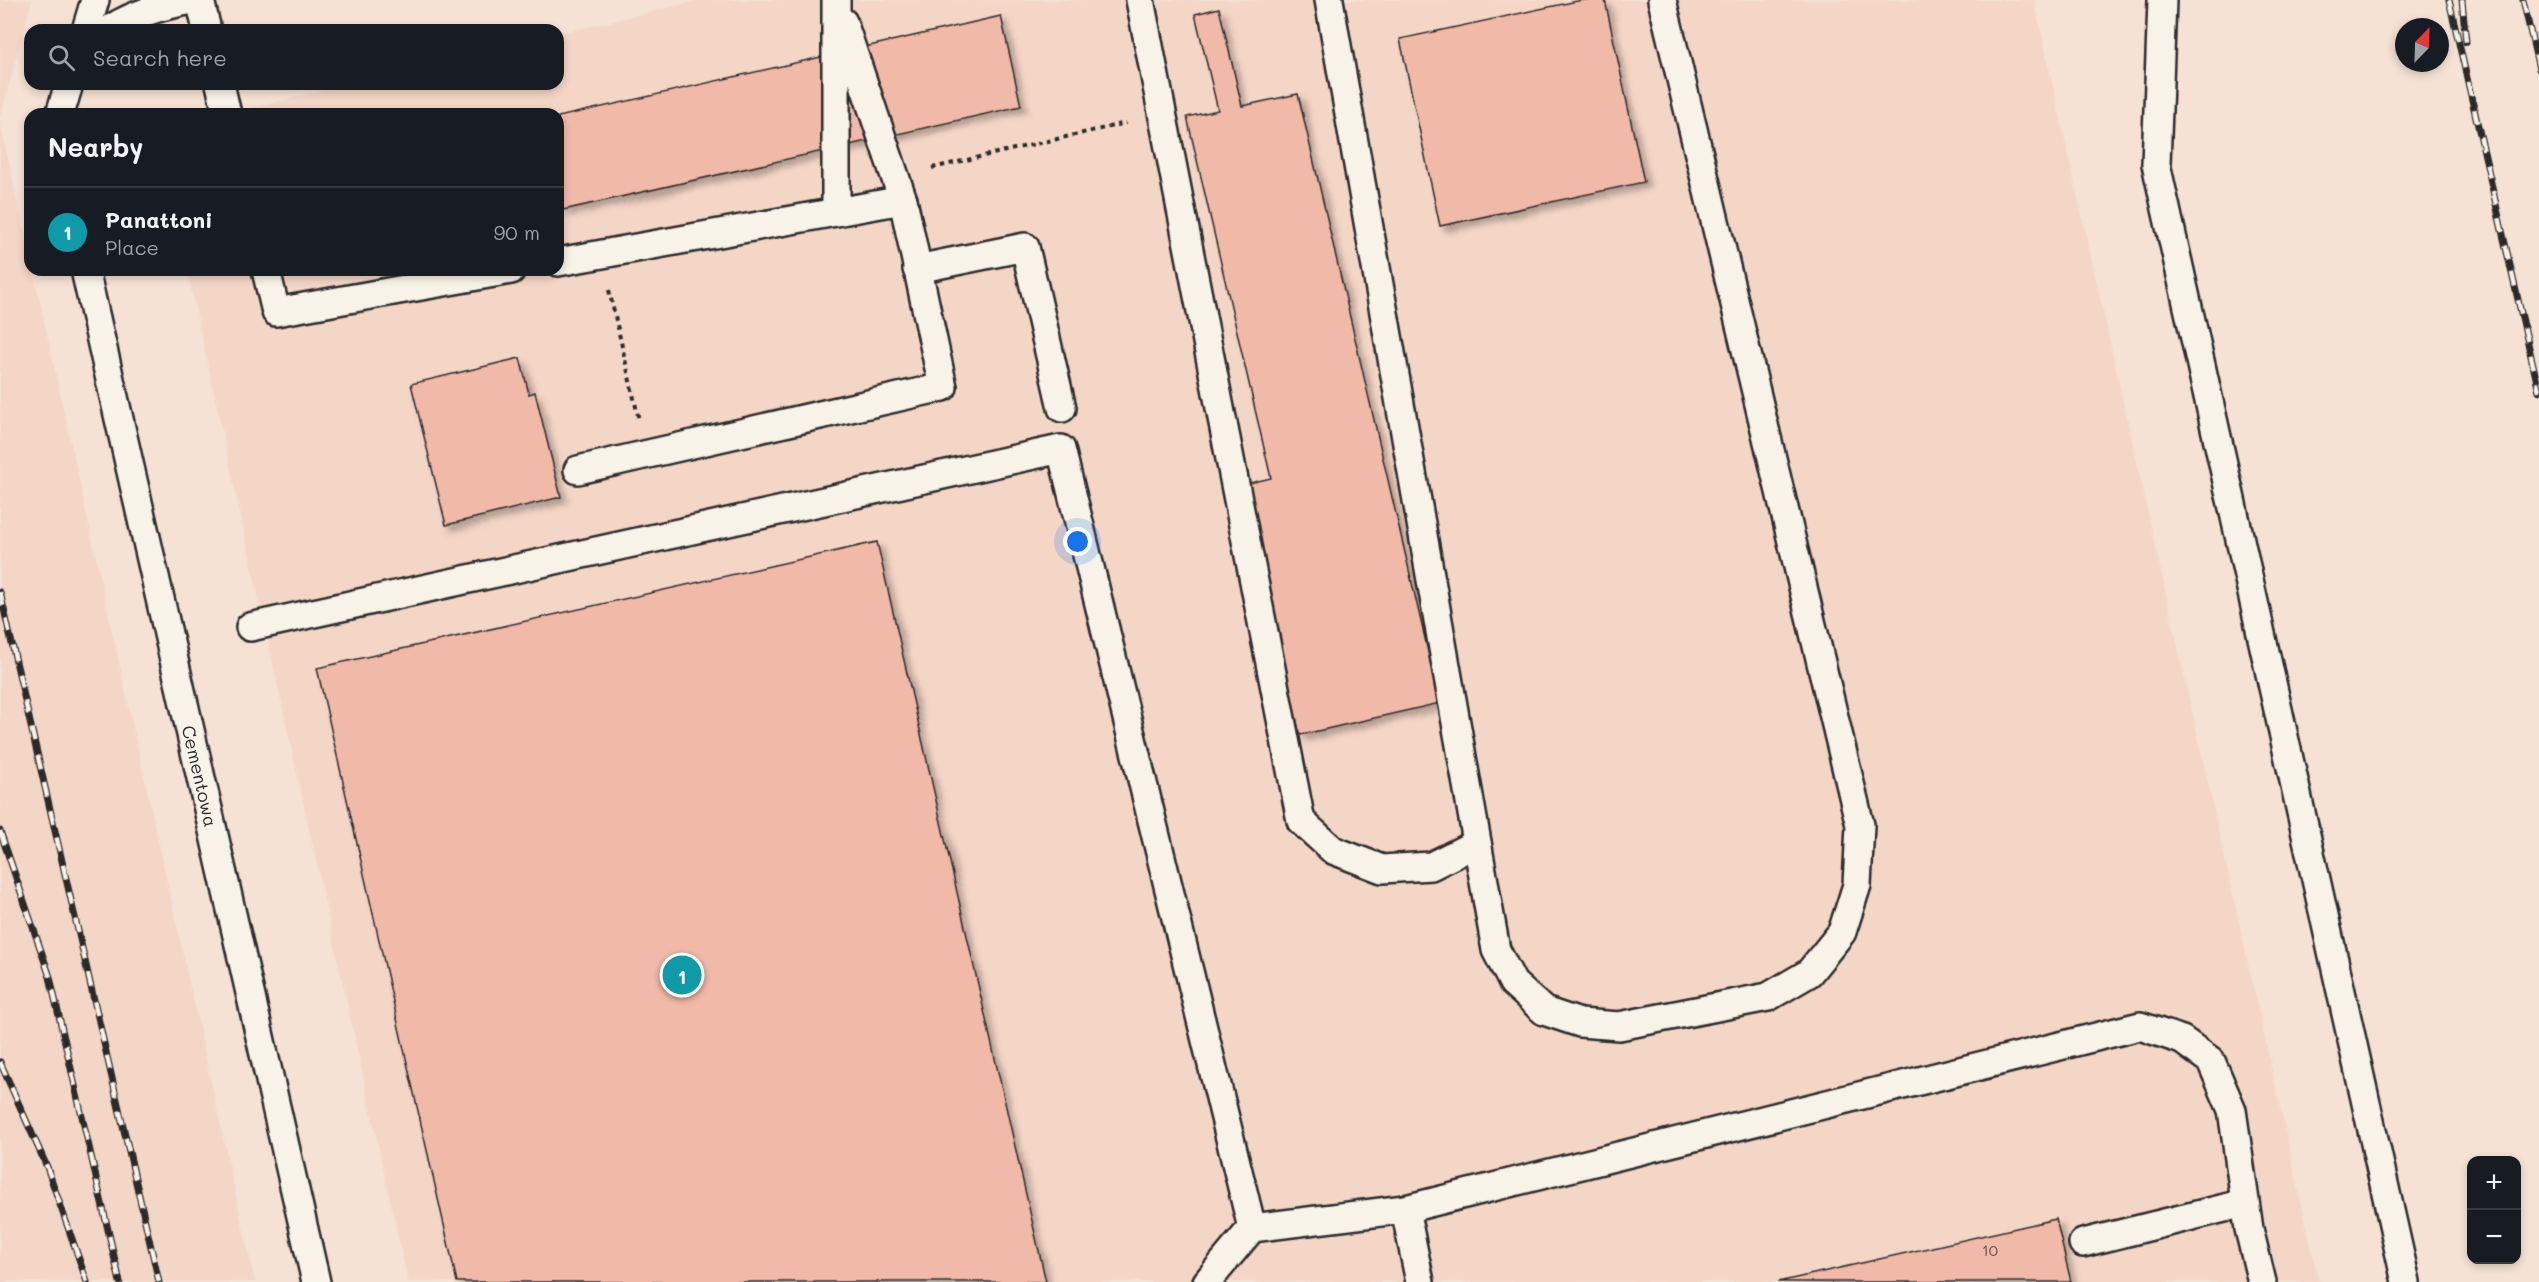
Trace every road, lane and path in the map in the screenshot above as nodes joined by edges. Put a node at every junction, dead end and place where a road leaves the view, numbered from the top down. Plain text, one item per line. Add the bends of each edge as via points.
1 (95, 0) edge
2 (193, 0) edge
3 (200, 0) edge
4 (836, 0) edge
5 (1140, 0) edge
6 (1329, 0) edge
7 (1662, 0) edge
8 (2162, 0) edge
9 (88, 24) edge
10 (120, 24) edge
11 (206, 24) edge
12 (67, 90) edge
13 (221, 90) edge
14 (62, 108) edge
15 (226, 108) edge
16 (1162, 115) junction
17 (898, 188) junction
18 (836, 212) junction
19 (601, 254) junction
20 (564, 261) edge
21 (917, 268) junction
22 (86, 276) edge
23 (267, 276) edge
24 (477, 276) edge
25 (1062, 408) dead end
26 (647, 454) junction
27 (578, 470) dead end
28 (250, 627) dead end
29 (1477, 843) junction
30 (2246, 1203) junction
31 (1405, 1209) junction
32 (1252, 1228) junction
33 (2083, 1243) dead end
34 (316, 1282) edge
35 (1207, 1282) edge
36 (1420, 1282) edge
37 (2262, 1282) edge
38 (2406, 1282) edge

1 - 9 lane
2 - 10 lane via 163,6
3 - 11 lane
4 - 17 lane
4 - 18 lane
5 - 16 lane
6 - 29 lane
7 - 29 lane via 1860,825 1857,885 1842,932 1809,973 1768,997 1619,1026 1580,1023 1544,1011 1513,983 1496,950
8 - 38 lane via 2156,164
12 - 14 lane
13 - 15 lane
16 - 17 path
16 - 29 lane via 1301,821 1333,850 1382,869 1431,866
17 - 18 lane
17 - 21 lane
18 - 19 lane
19 - 20 lane
19 - 26 path
21 - 25 lane via 1025,247
21 - 26 lane via 943,387
22 - 34 lane, Cementowa
23 - 24 lane via 276,312
26 - 27 lane
28 - 32 lane via 1061,449
30 - 31 lane via 2232,1110 2211,1061 2182,1040 2140,1026
30 - 33 lane
30 - 37 lane
31 - 32 lane
31 - 36 lane
32 - 35 lane

